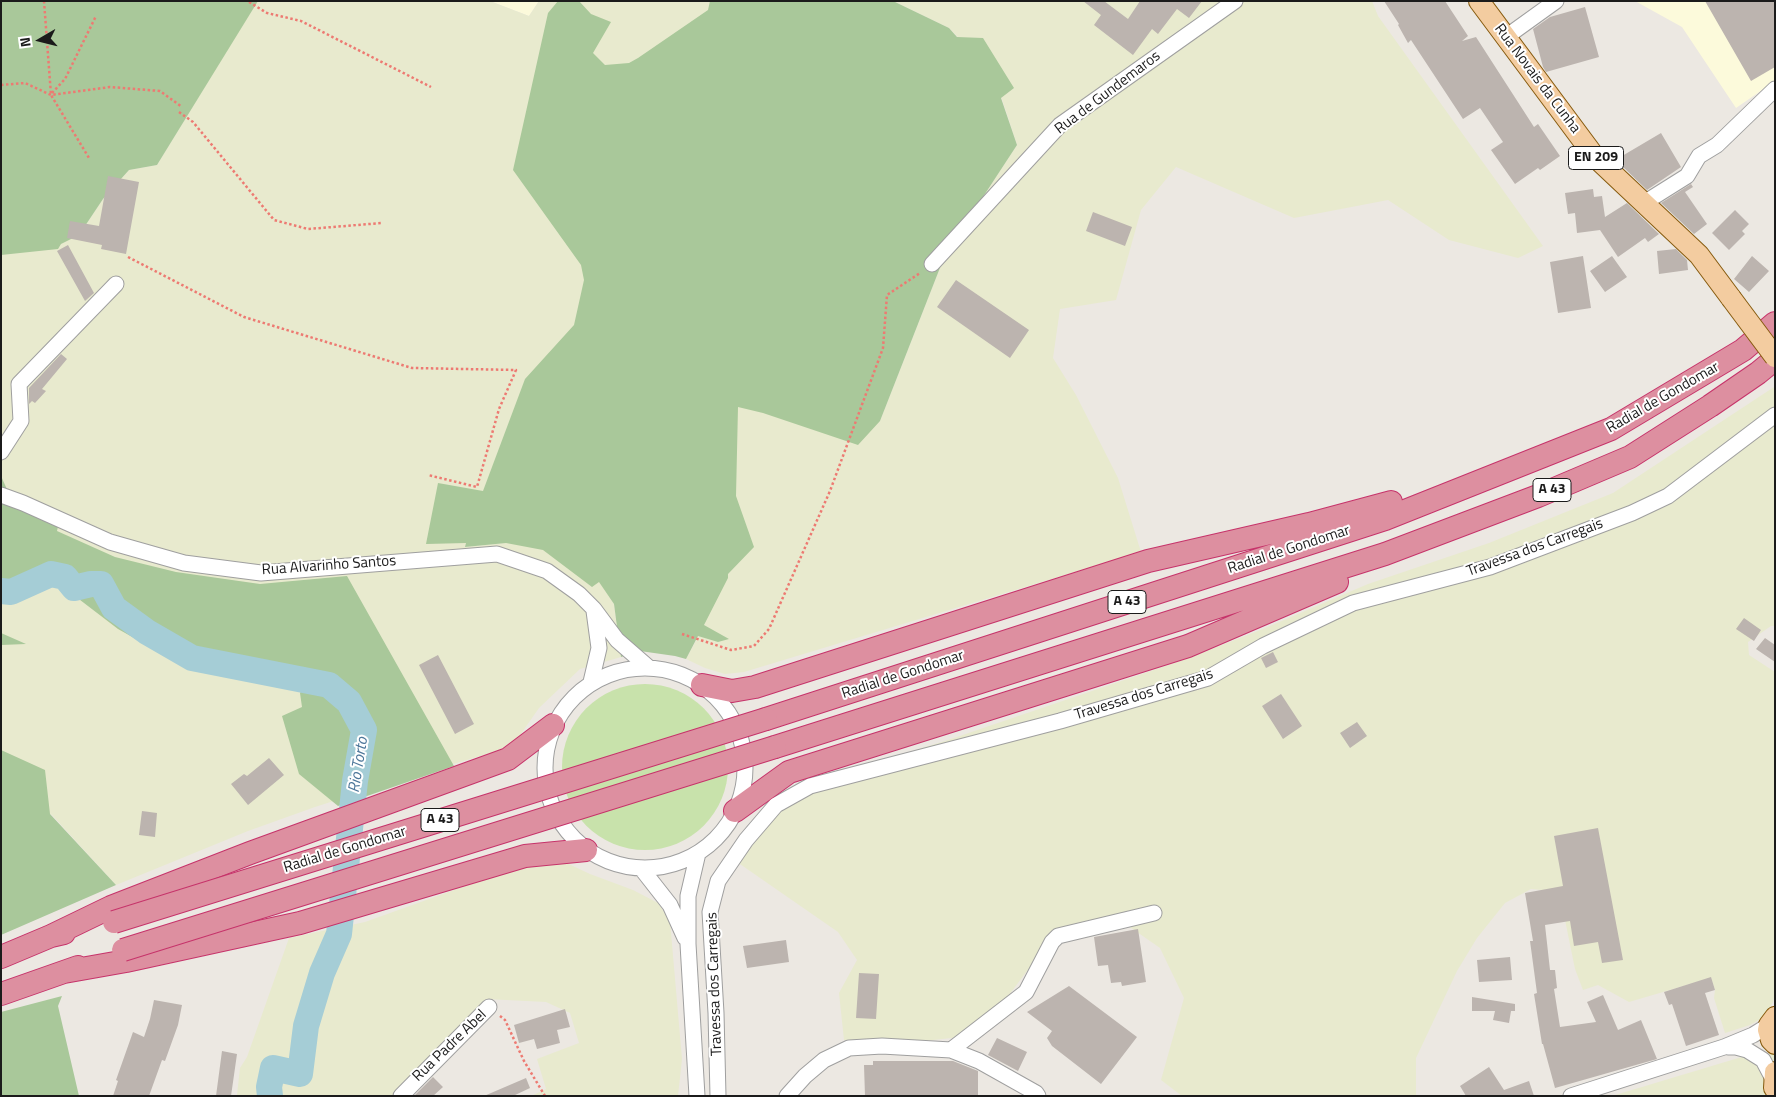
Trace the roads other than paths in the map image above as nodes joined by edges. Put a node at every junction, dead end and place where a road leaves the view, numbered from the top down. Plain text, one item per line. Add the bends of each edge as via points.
1 (1235, 1) edge
2 (1479, 1) edge
3 (1556, 1) edge
4 (1506, 37) junction
5 (1775, 89) edge
6 (1644, 203) junction
7 (932, 264) road end
8 (116, 284) dead end
9 (1775, 323) edge
10 (1775, 358) edge
11 (1775, 415) edge
12 (1, 452) edge
13 (1485, 479) junction
14 (1, 494) edge
15 (1385, 554) junction
16 (594, 609) junction
17 (648, 667) junction
18 (591, 682) junction
19 (702, 686) junction
20 (553, 725) junction
21 (735, 811) junction
22 (586, 850) junction
23 (698, 853) junction
24 (642, 868) junction
25 (1154, 913) dead end
26 (112, 914) junction
27 (688, 944) junction
28 (124, 955) junction
29 (1, 957) edge
30 (1, 994) edge
31 (489, 1007) road end
32 (1773, 1033) edge
33 (1724, 1047) junction
34 (951, 1050) junction
35 (1775, 1056) edge
36 (1774, 1085) edge
37 (695, 1093) edge
38 (401, 1096) edge
39 (718, 1096) edge
40 (787, 1096) edge
41 (1038, 1096) edge
42 (1571, 1096) edge

1 - 7 street, Rua de Gundemaros via 1060,125
2 - 4 main road, Rua Novais da Cunha / EN 209
3 - 4 street
4 - 6 main road, Rua Novais da Cunha / EN 209 via 1595,157
5 - 6 street via 1717,144 1699,156 1687,176
6 - 10 main road, Rua Novais da Cunha / EN 209, bridge via 1699,255
8 - 12 street via 18,384 21,421
9 - 13 highway, Radial de Gondomar / A 43 via 1743,350 1611,429
10 - 15 highway, Radial de Gondomar / A 43 via 1710,406 1630,457
11 - 39 street, Travessa dos Carregais via 1668,496 1632,514 1490,567 1353,603 1263,646 1208,678 1060,721 810,786 776,805 746,840 718,881 710,912
13 - 19 highway, A 43 via 1148,561 755,687 732,691
13 - 26 highway, Radial de Gondomar / A 43, bridge via 1385,519 766,719
14 - 16 street, Rua Alvarinho Santos via 110,542 184,563 261,573 497,554 547,571
15 - 21 highway, A 43 via 1341,581 1188,646 789,772
15 - 28 highway, Radial de Gondomar / A 43, bridge
16 - 17 street, Rua Alvarinho Santos via 617,640
16 - 18 street via 599,648
17 - 18 street via 618,671
17 - 19 street via 685,676
18 - 20 street via 576,694
19 - 21 street via 730,714 744,751 742,791
20 - 22 street via 546,754 546,784 551,804 559,821
20 - 26 highway, A 43 via 508,760 250,853
21 - 23 street via 714,841
22 - 24 street via 603,860
22 - 28 highway, A 43 via 525,856 300,923
23 - 24 street via 670,865
23 - 27 street via 688,896
24 - 27 street via 670,905
25 - 34 street via 1058,936 1026,992
26 - 29 highway, Radial de Gondomar / A 43
27 - 37 street
28 - 30 highway, Radial de Gondomar / A 43
31 - 38 street, Rua Padre Abel
32 - 33 street via 1754,1042
32 - 35 main road
33 - 36 street via 1747,1050 1763,1060
33 - 42 street
34 - 40 street via 882,1046 850,1048 824,1060
34 - 41 street via 979,1061

